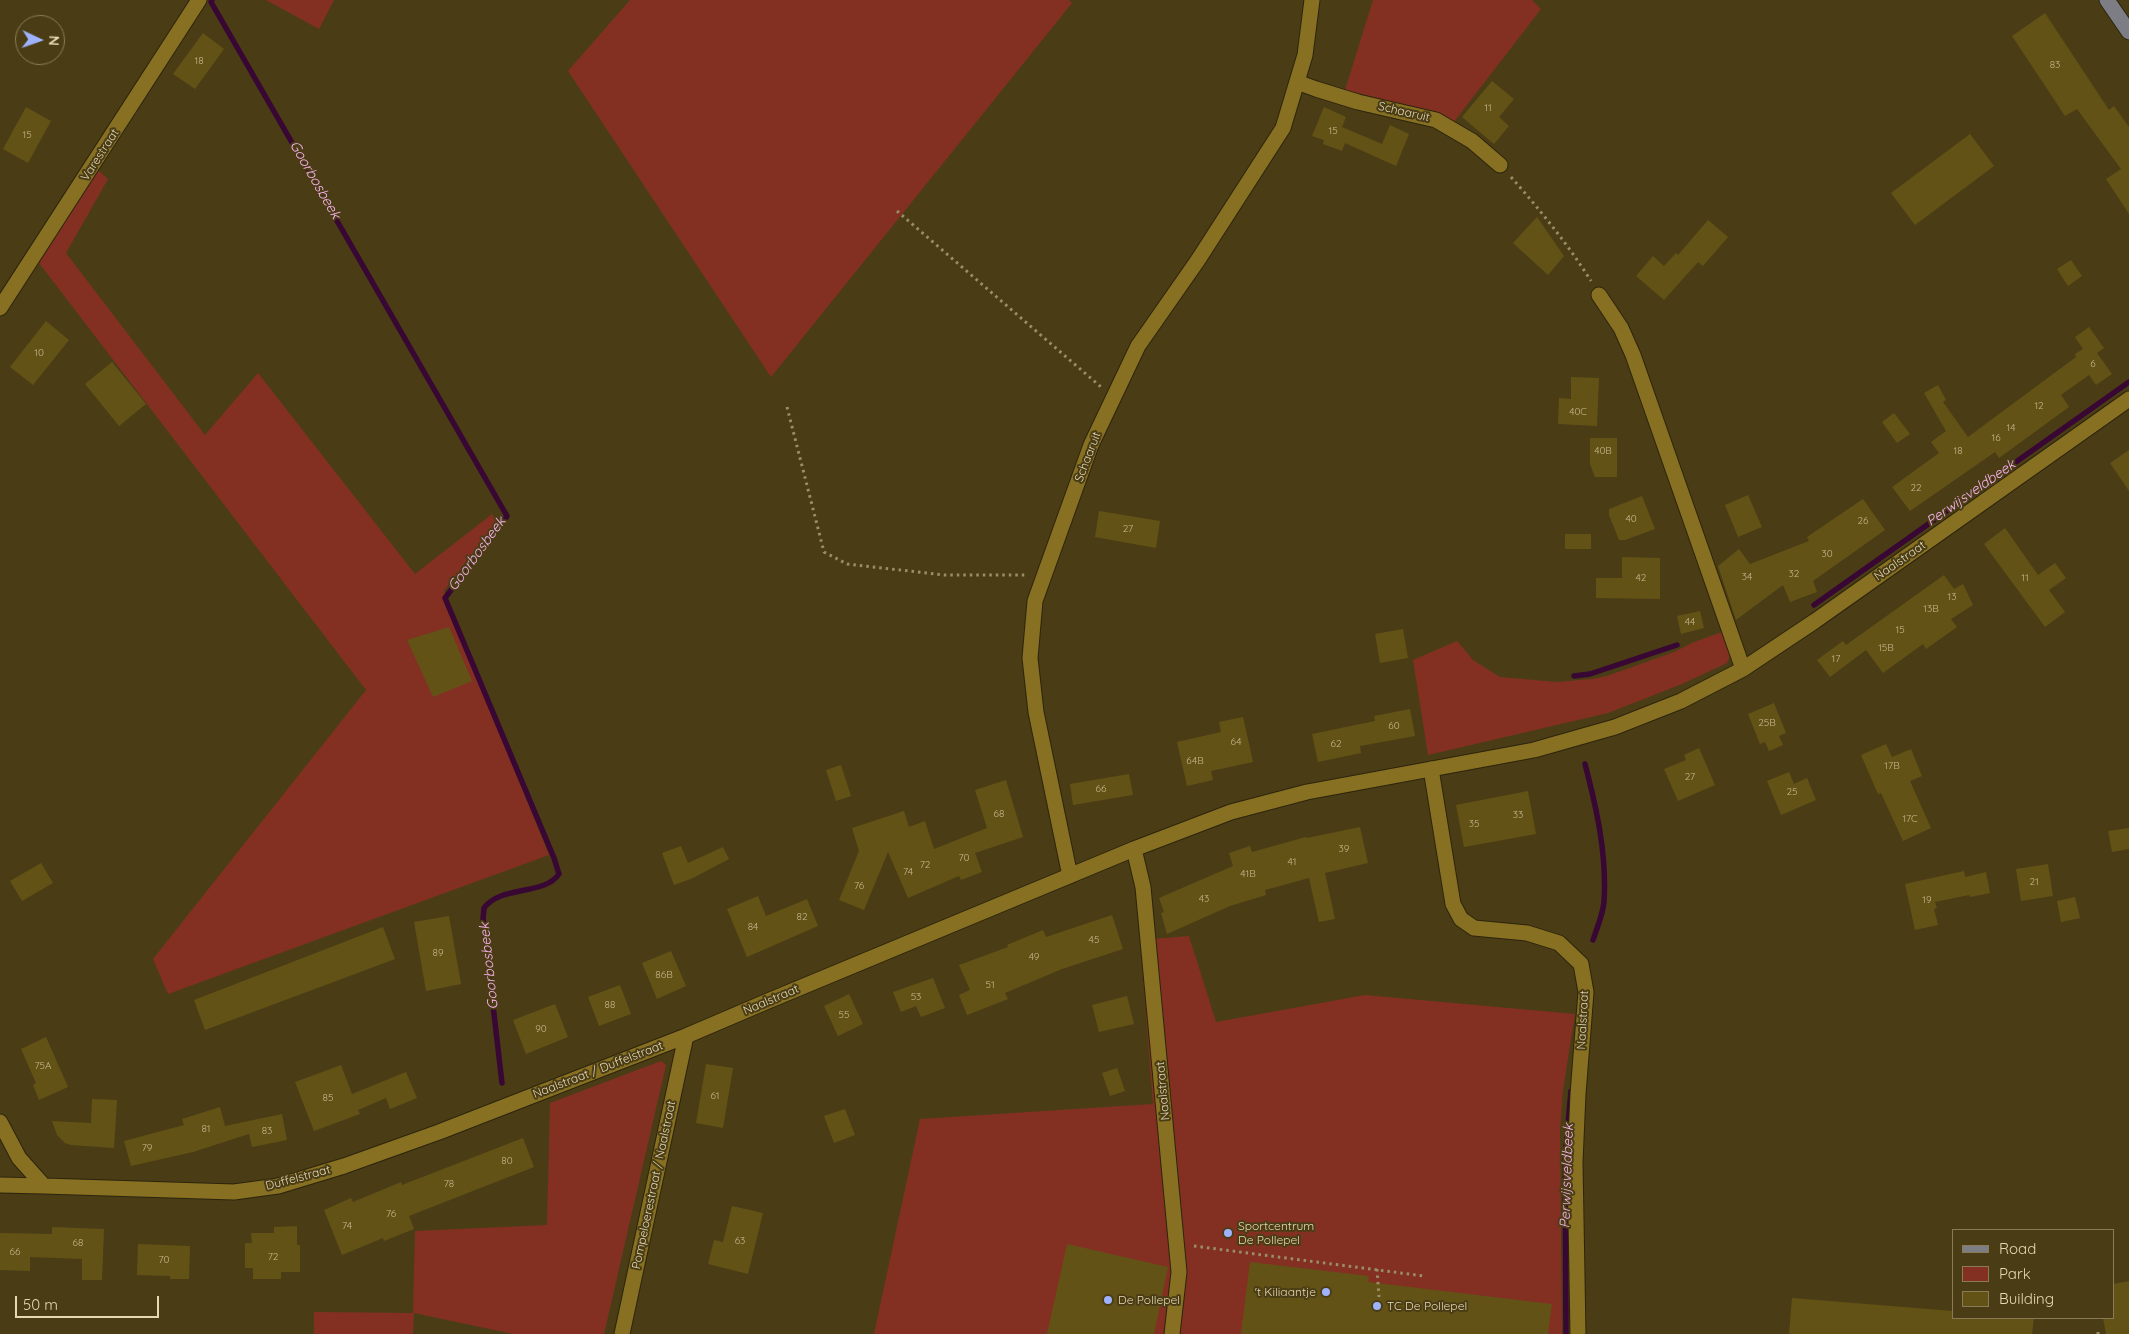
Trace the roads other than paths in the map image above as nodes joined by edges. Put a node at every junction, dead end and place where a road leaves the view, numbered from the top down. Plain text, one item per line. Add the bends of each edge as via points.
1 (199, 0) edge
2 (1312, 0) edge
3 (2107, 0) edge
4 (2129, 32) edge
5 (1297, 82) junction
6 (1500, 165) road end
7 (1600, 295) road end
8 (0, 308) edge
9 (2129, 399) edge
10 (1743, 669) junction
11 (1431, 769) junction
12 (1134, 849) junction
13 (1070, 876) junction
14 (686, 1036) junction
15 (510, 1104) joint
16 (0, 1122) edge
17 (0, 1185) edge
18 (44, 1186) junction
19 (622, 1334) edge
20 (1172, 1334) edge
21 (1578, 1334) edge

1 - 8 street, Varestraat
2 - 5 street, Schaaruit via 1305,55
3 - 4 main road
5 - 6 street, Schaaruit via 1358,102 1436,120 1472,141
5 - 13 street, Schaaruit via 1283,128 1138,346 1091,445 1035,600 1030,658 1036,712
7 - 10 street via 1634,356
9 - 10 street, Naalstraat
10 - 11 street, Naalstraat via 1681,702 1615,727 1534,750
11 - 12 street, Naalstraat via 1308,792 1231,812
11 - 21 street, Naalstraat via 1453,904 1461,919 1474,928 1526,933 1559,943 1581,964 1586,992 1576,1162
12 - 13 street, Naalstraat
12 - 20 street, Naalstraat via 1143,887 1177,1244 1179,1272
13 - 14 street, Naalstraat
14 - 15 street, Naalstraat / Duffelstraat
14 - 19 street, Pompeloerestraat / Naalstraat
15 - 18 street, Duffelstraat via 344,1166 278,1186 234,1192
16 - 18 street via 19,1158
17 - 18 street, Duffelstraat

